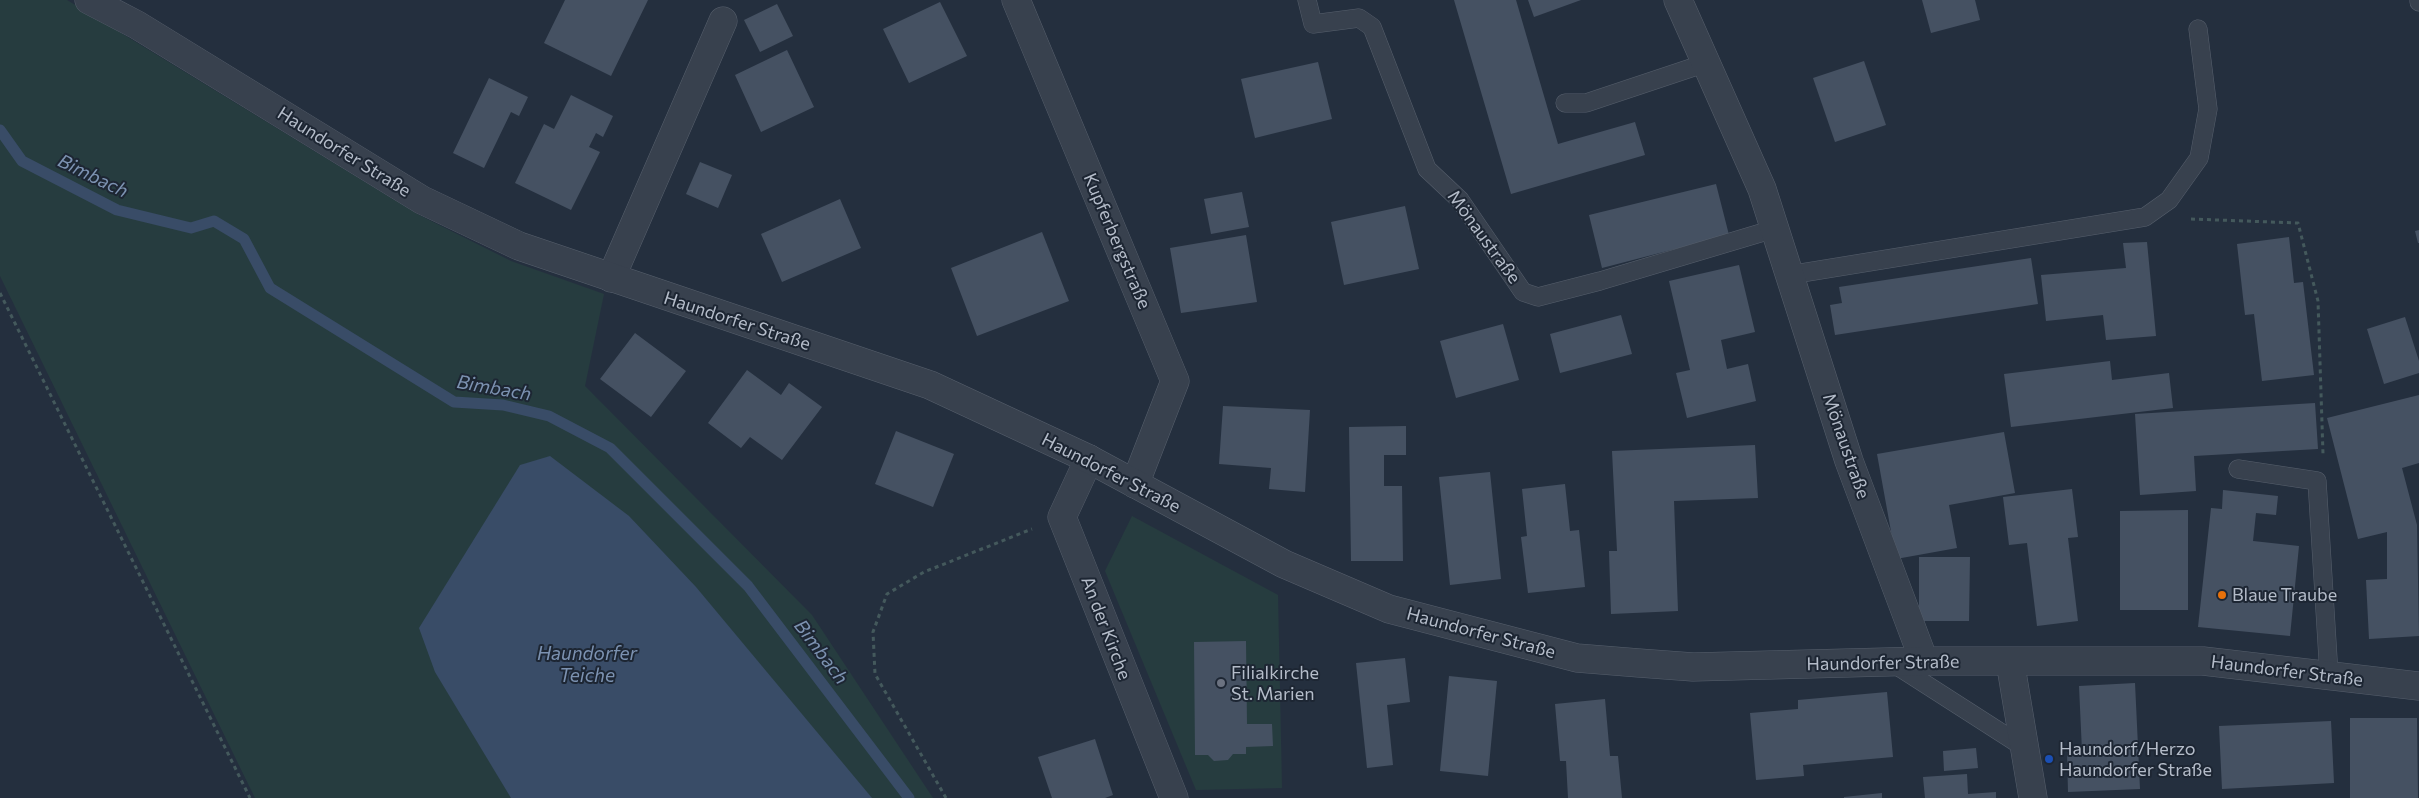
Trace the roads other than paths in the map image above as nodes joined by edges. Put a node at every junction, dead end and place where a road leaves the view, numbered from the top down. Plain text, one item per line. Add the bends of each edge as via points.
1 (89, 0) edge
2 (1016, 0) edge
3 (1307, 0) edge
4 (1678, 0) edge
5 (723, 21) dead end
6 (2198, 29) dead end
7 (1706, 63) junction
8 (1565, 103) dead end
9 (1774, 229) junction
10 (1789, 275) junction
11 (611, 278) junction
12 (1089, 459) junction
13 (2238, 469) dead end
14 (1135, 484) junction
15 (1924, 661) junction
16 (2010, 661) junction
17 (1891, 662) junction
18 (2329, 675) junction
19 (2419, 686) edge
20 (2025, 748) junction
21 (1174, 798) edge
22 (2033, 798) edge

1 - 11 street, Haundorfer Straße via 137,24 422,200 519,246
2 - 14 street, Kupferbergstraße via 1175,380
3 - 9 lane, Mönaustraße via 1313,24 1359,18 1372,27 1426,169 1460,200 1523,292 1538,297
4 - 7 street, Mönaustraße
5 - 11 street
6 - 10 lane via 2208,109 2199,158 2168,200 2145,217
7 - 8 lane via 1586,103
7 - 9 street, Mönaustraße via 1762,189
9 - 10 street, Mönaustraße
10 - 15 street, Mönaustraße via 1849,461
11 - 12 street, Haundorfer Straße via 930,385
12 - 14 street, Haundorfer Straße
12 - 21 street, An der Kirche via 1062,518
13 - 18 lane via 2317,481
14 - 17 street, Haundorfer Straße via 1284,564 1389,609 1577,658 1693,666
15 - 16 street, Haundorfer Straße
15 - 17 street, Haundorfer Straße
16 - 18 street, Haundorfer Straße via 2203,661
16 - 20 street
17 - 20 lane
18 - 19 street, Haundorfer Straße
20 - 22 street

